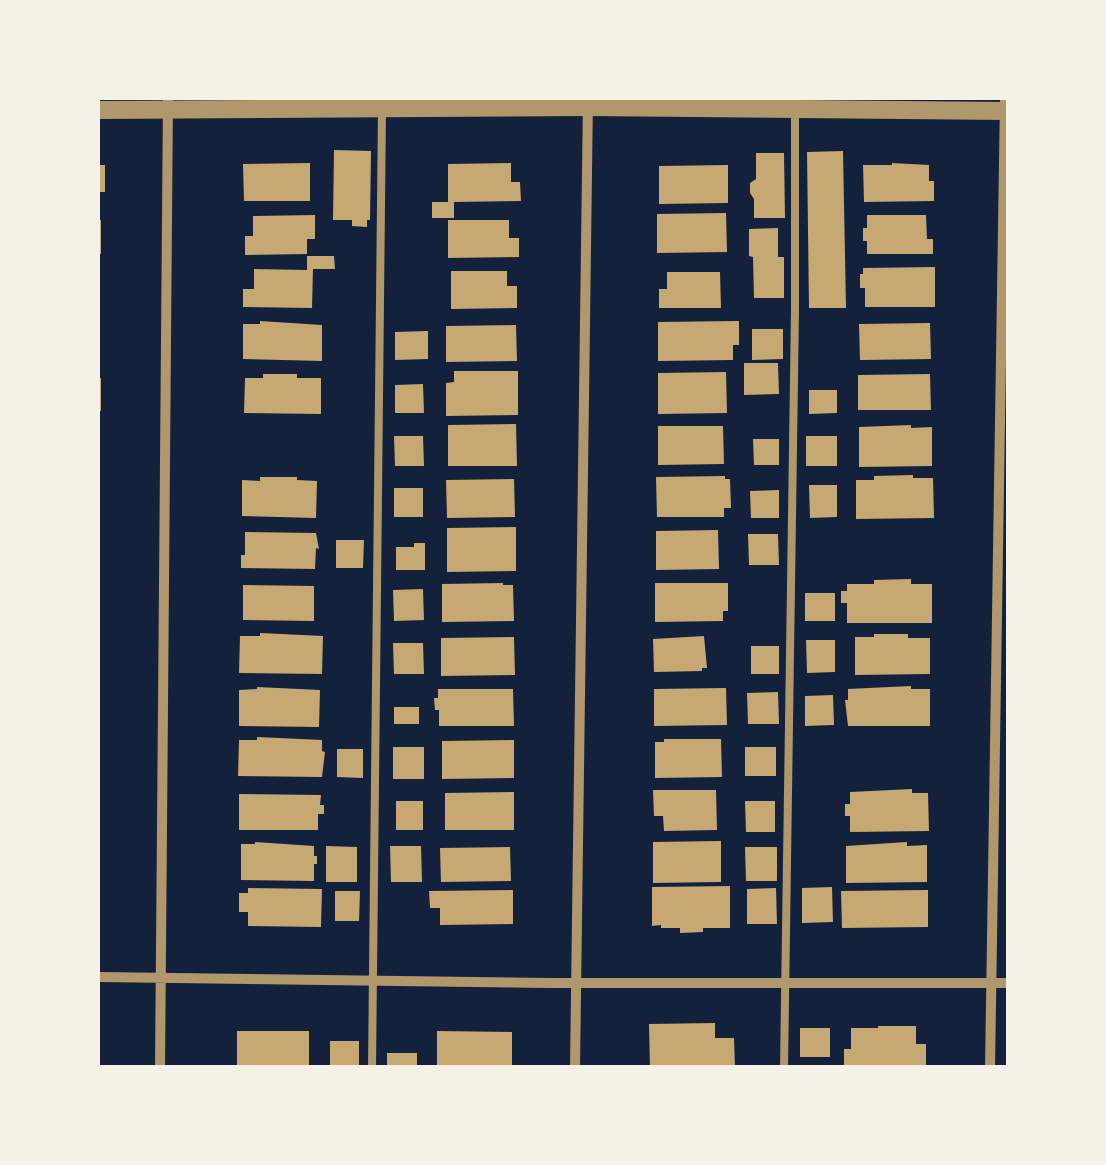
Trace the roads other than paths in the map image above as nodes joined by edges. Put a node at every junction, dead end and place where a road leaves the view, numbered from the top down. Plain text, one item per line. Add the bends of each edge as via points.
1 (588, 102) edge
2 (168, 103) edge
3 (1006, 106) edge
4 (382, 108) junction
5 (796, 109) junction
6 (98, 110) edge
7 (98, 978) edge
8 (161, 978) junction
9 (373, 980) junction
10 (575, 983) junction
11 (785, 983) junction
12 (991, 983) junction
13 (1008, 983) edge
14 (160, 1068) edge
15 (372, 1068) edge
16 (575, 1068) edge
17 (784, 1068) edge
18 (990, 1068) edge

1 - 4 street
1 - 5 street
1 - 10 street
2 - 4 street
2 - 6 street
2 - 8 street
3 - 5 street
3 - 12 street
4 - 9 lane
5 - 11 lane
7 - 8 street
8 - 9 street
8 - 14 street
9 - 10 street
9 - 15 lane
10 - 11 street
10 - 16 street
11 - 12 street
11 - 17 lane
12 - 13 street
12 - 18 street

